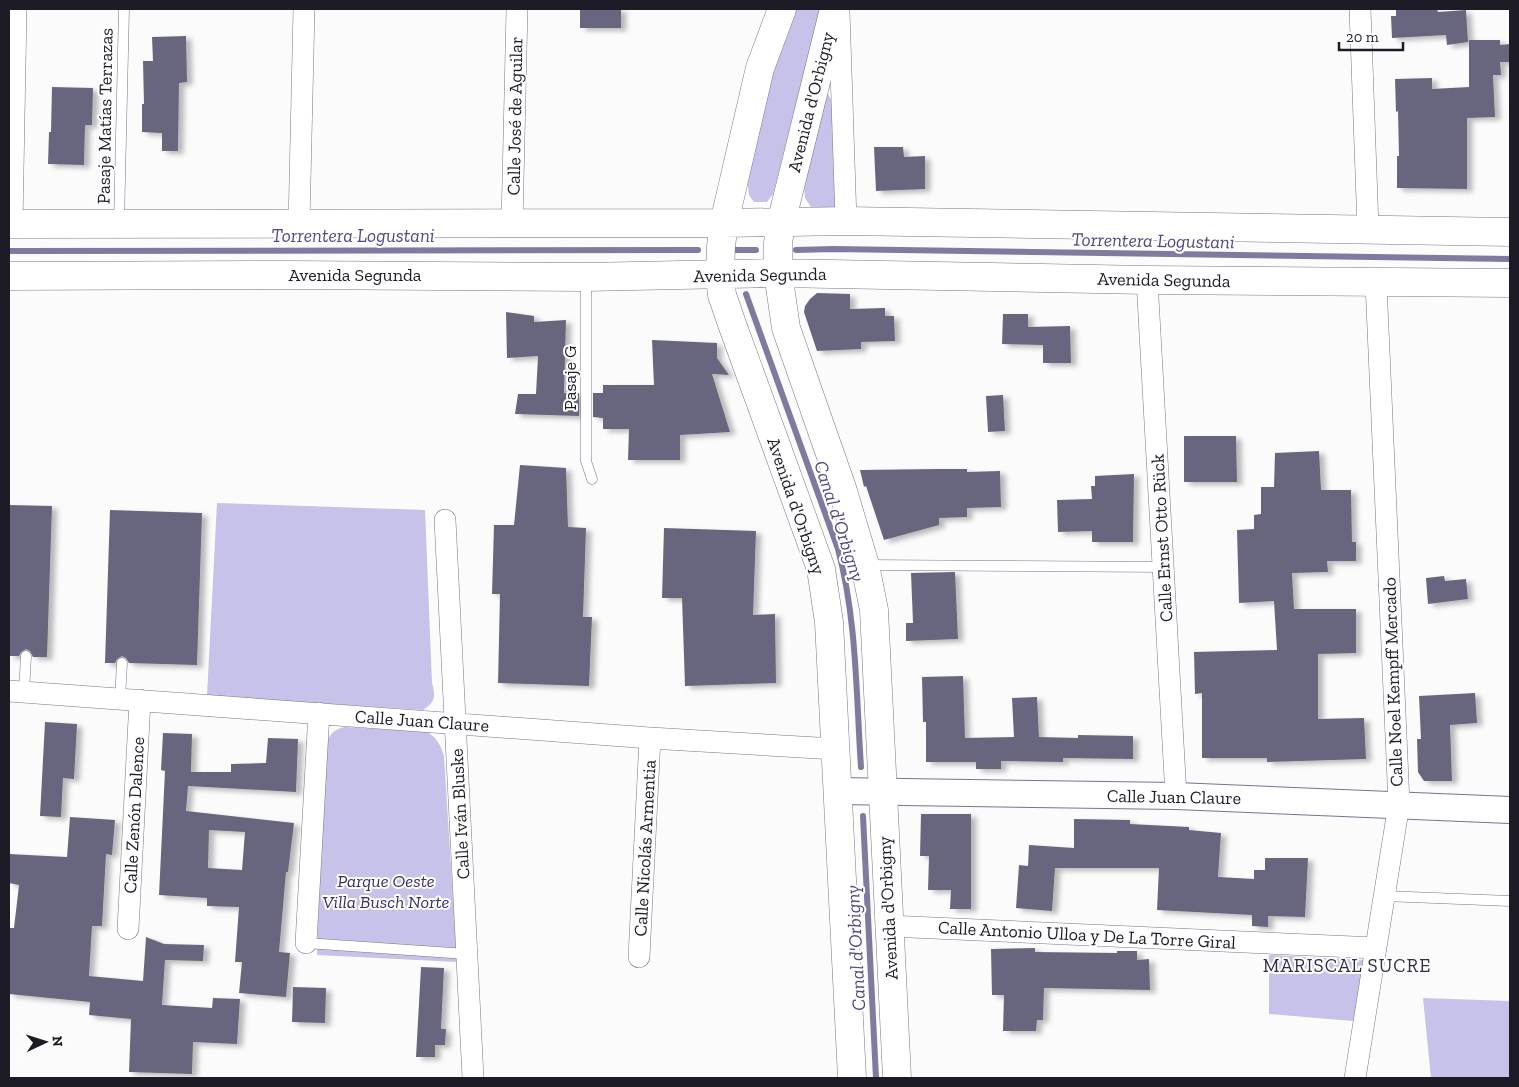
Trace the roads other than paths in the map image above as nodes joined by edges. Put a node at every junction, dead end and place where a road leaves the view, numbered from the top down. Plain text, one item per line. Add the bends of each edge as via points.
1 (16, 9) edge
2 (124, 9) edge
3 (304, 9) edge
4 (517, 9) edge
5 (782, 9) edge
6 (834, 9) edge
7 (839, 9) edge
8 (1360, 9) edge
9 (12, 77) edge
10 (846, 222) junction
11 (724, 223) junction
12 (781, 223) junction
13 (10, 224) edge
14 (119, 224) junction
15 (299, 224) junction
16 (512, 224) junction
17 (1368, 228) junction
18 (1510, 232) edge
19 (778, 273) junction
20 (720, 275) junction
21 (9, 276) edge
22 (586, 277) junction
23 (1147, 280) junction
24 (1376, 283) junction
25 (1510, 283) edge
26 (592, 479) dead end
27 (445, 520) dead end
28 (865, 565) junction
29 (1163, 567) junction
30 (26, 656) dead end
31 (122, 663) dead end
32 (16, 691) edge
33 (130, 700) junction
34 (319, 713) junction
35 (456, 723) junction
36 (650, 738) junction
37 (835, 750) junction
38 (838, 791) junction
39 (883, 792) junction
40 (1176, 796) junction
41 (1399, 804) junction
42 (1510, 810) edge
43 (1384, 896) junction
44 (1510, 901) edge
45 (888, 926) junction
46 (128, 929) dead end
47 (306, 943) joint
48 (1376, 948) junction
49 (467, 954) junction
50 (639, 957) dead end
51 (473, 1078) edge
52 (852, 1078) edge
53 (897, 1078) edge
54 (1355, 1078) edge

1 - 9 street
2 - 14 lane, Pasaje Matías Terrazas
3 - 15 street
4 - 16 street, Calle José de Aguilar
5 - 11 main road, Avenida d'Orbigny via 760,68
6 - 12 main road, Avenida d'Orbigny
7 - 10 street
8 - 17 street
9 - 13 street
10 - 12 main road
10 - 17 main road
11 - 12 main road
11 - 16 main road
11 - 20 main road, Avenida d'Orbigny
12 - 19 main road, Avenida d'Orbigny
13 - 14 main road
14 - 15 main road
15 - 16 main road
17 - 18 main road
19 - 20 main road, Avenida Segunda
19 - 23 main road, Avenida Segunda
19 - 28 main road, Avenida d'Orbigny via 786,328 842,488
20 - 22 main road, Avenida Segunda
20 - 37 main road, Avenida d'Orbigny via 722,295 821,569 829,622
21 - 22 main road, Avenida Segunda
22 - 26 lane, Pasaje G via 586,461
23 - 24 main road, Avenida Segunda
23 - 29 street, Calle Ernst Otto Rück
24 - 25 main road, Avenida Segunda
24 - 41 street, Calle Noel Kempff Mercado
27 - 35 street, Calle Iván Bluske
28 - 29 lane
28 - 39 main road, Avenida d'Orbigny via 874,610
29 - 40 street, Calle Ernst Otto Rück
30 - 32 lane
31 - 33 lane
32 - 33 street, Calle Juan Claure
33 - 34 street, Calle Juan Claure
33 - 46 street, Calle Zenón Dalence
34 - 35 street, Calle Juan Claure
34 - 47 street
35 - 36 street, Calle Juan Claure
35 - 49 street, Calle Iván Bluske
36 - 37 street, Calle Juan Claure
36 - 50 street, Calle Nicolás Armentia
37 - 38 main road, Avenida d'Orbigny
38 - 39 street, Calle Juan Claure
38 - 52 main road, Avenida d'Orbigny
39 - 40 street, Calle Juan Claure
39 - 45 main road, Avenida d'Orbigny
40 - 41 street, Calle Juan Claure
41 - 42 street, Calle Juan Claure
41 - 43 street, Calle Noel Kempff Mercado
43 - 44 lane
43 - 48 street, Calle Noel Kempff Mercado
45 - 48 street, Calle Antonio Ulloa y De La Torre Giral
45 - 53 main road, Avenida d'Orbigny
47 - 49 lane
48 - 54 street, Calle Noel Kempff Mercado
49 - 51 street, Calle Iván Bluske

